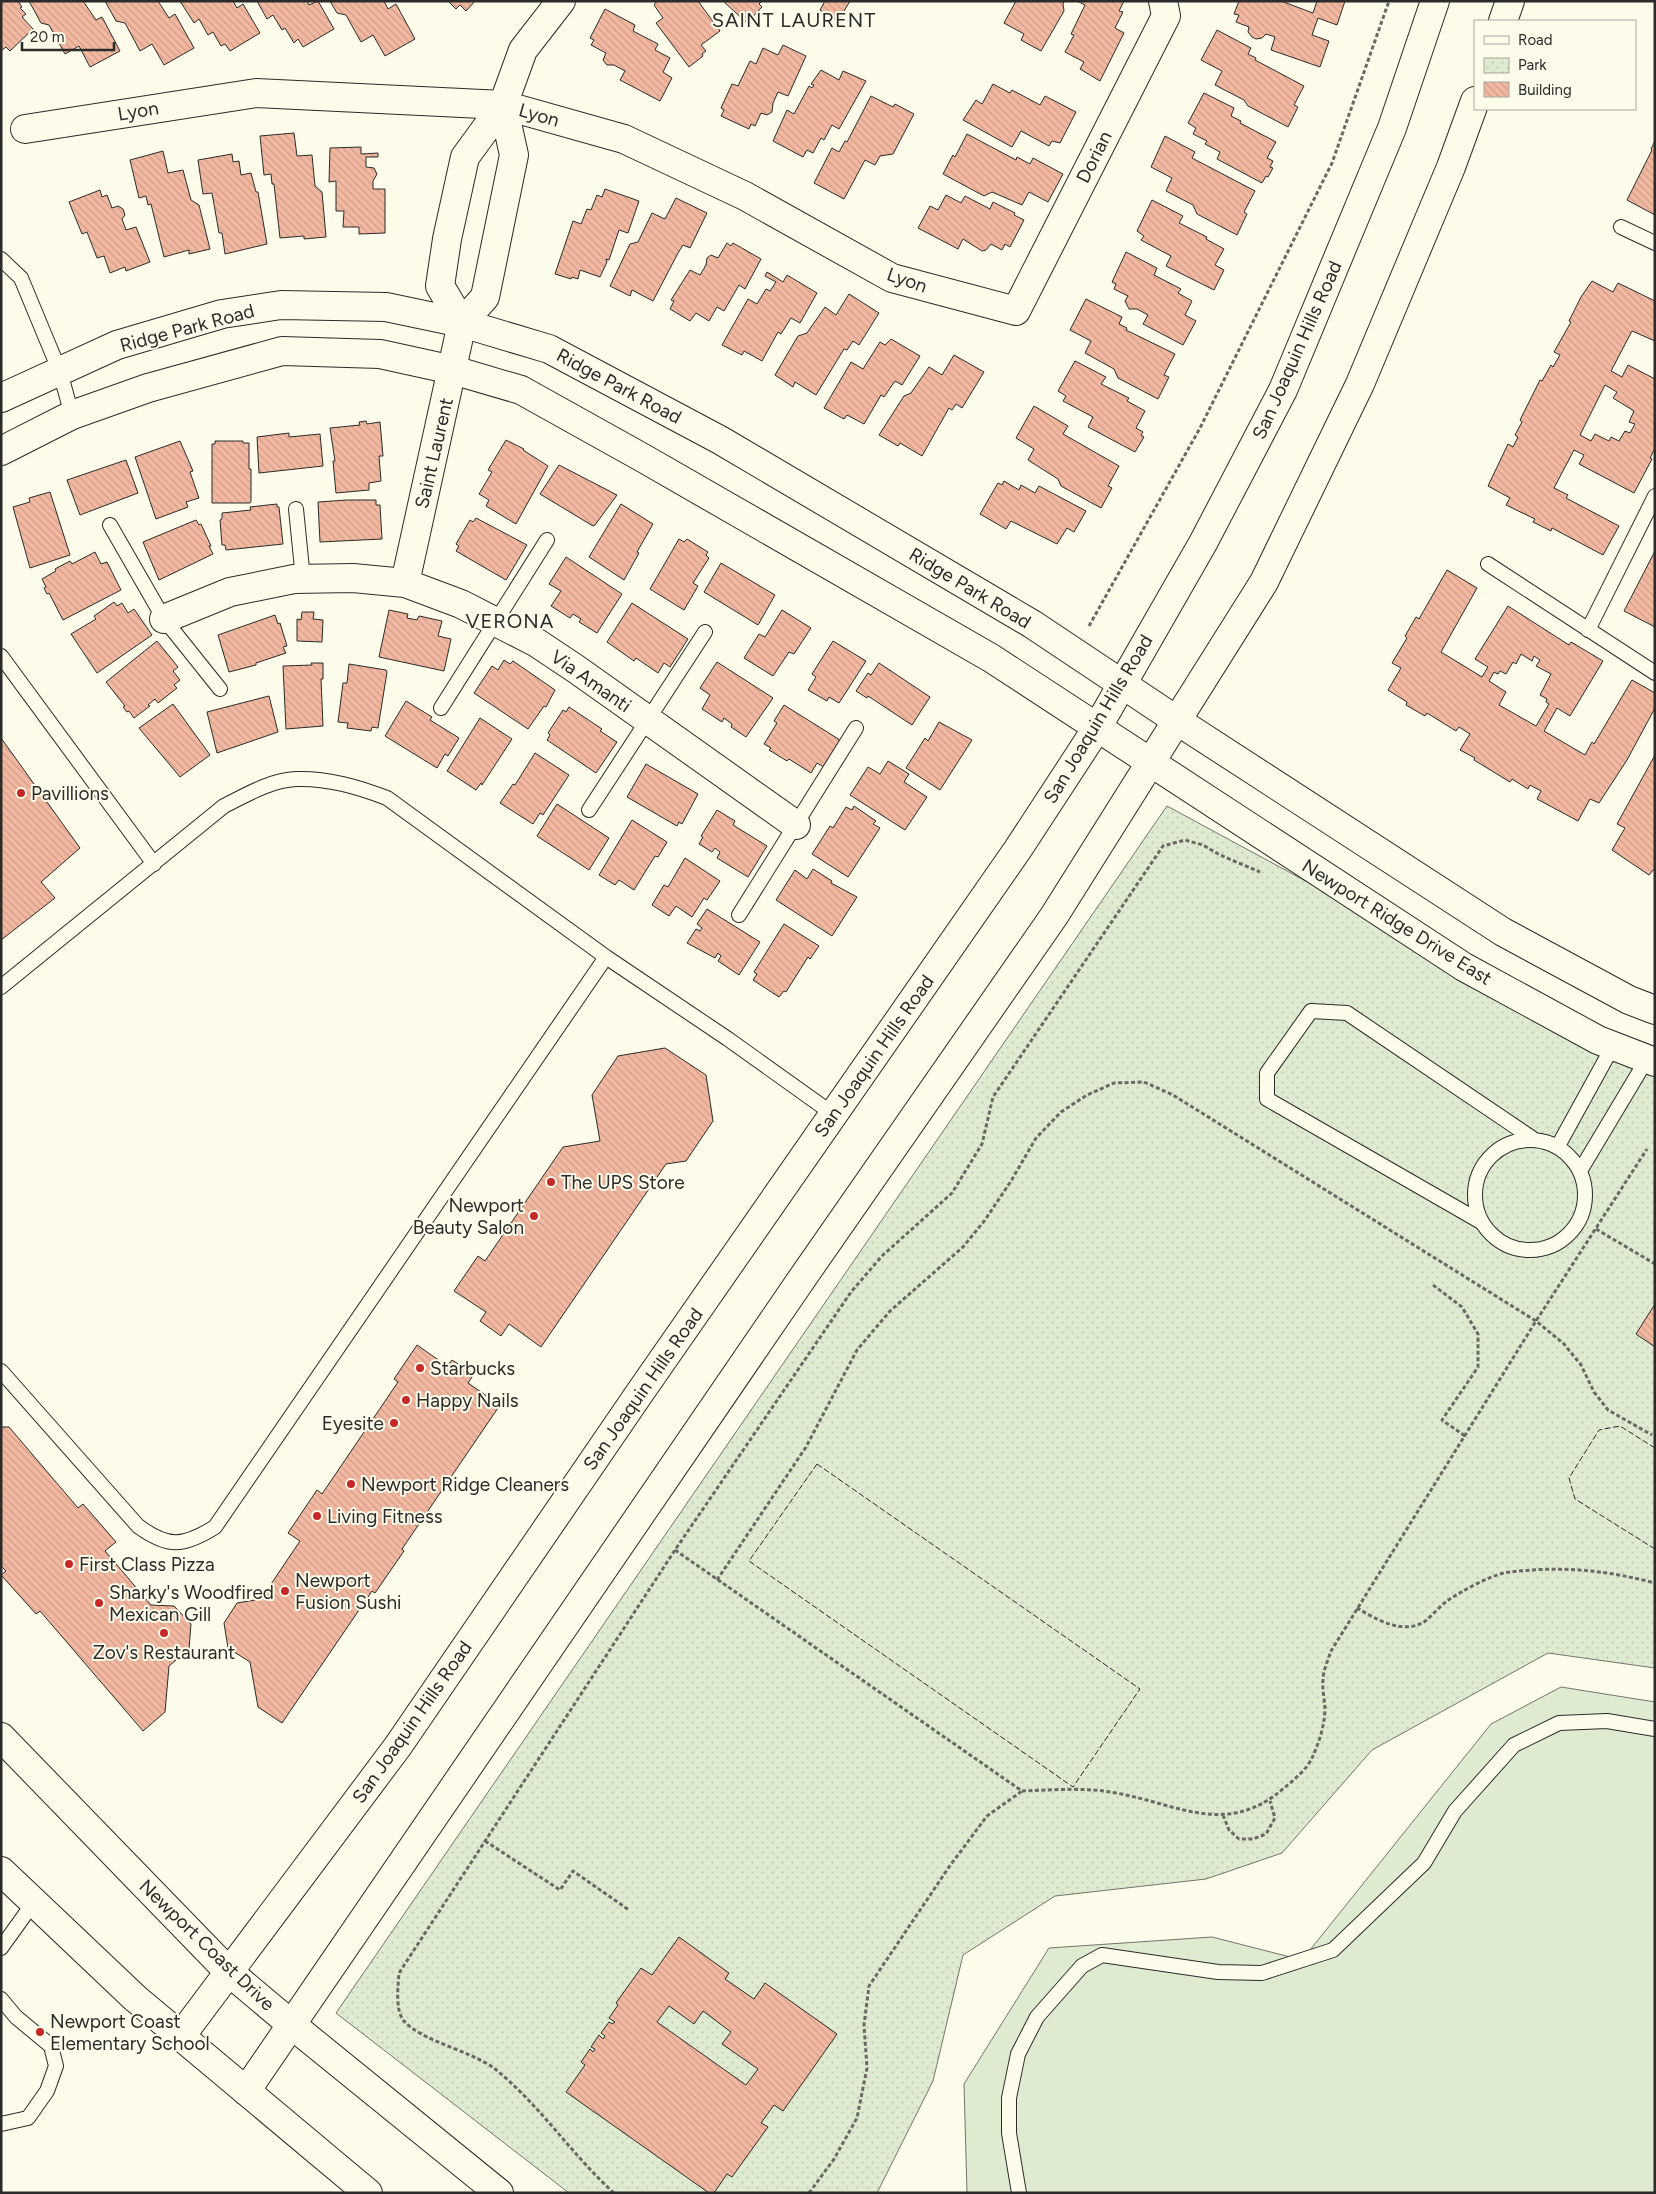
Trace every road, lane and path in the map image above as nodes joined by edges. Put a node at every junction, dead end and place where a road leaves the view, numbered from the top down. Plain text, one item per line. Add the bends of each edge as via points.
1 (561, 1) edge
2 (1162, 1) edge
3 (1389, 1) edge
4 (1435, 1) edge
5 (1510, 1) edge
6 (1503, 20) edge
7 (503, 104) junction
8 (1474, 104) edge
9 (25, 129) dead end
10 (1621, 227) dead end
11 (1655, 243) edge
12 (1, 259) edge
13 (1016, 312) joint
14 (462, 324) junction
15 (453, 370) junction
16 (60, 372) junction
17 (1, 398) edge
18 (72, 415) junction
19 (1, 451) edge
20 (1655, 496) edge
21 (296, 509) dead end
22 (110, 525) dead end
23 (547, 540) dead end
24 (1488, 564) dead end
25 (303, 579) junction
26 (405, 583) junction
27 (164, 619) junction
28 (496, 621) junction
29 (1588, 630) junction
30 (705, 632) dead end
31 (1075, 652) junction
32 (1, 656) edge
33 (1655, 673) edge
34 (1122, 684) junction
35 (220, 689) dead end
36 (441, 708) dead end
37 (1176, 720) junction
38 (649, 721) junction
39 (856, 728) dead end
40 (1096, 728) junction
41 (1149, 763) junction
42 (589, 810) dead end
43 (796, 825) junction
44 (1185, 840) dead end
45 (154, 864) junction
46 (739, 915) dead end
47 (606, 957) junction
48 (1, 986) edge
49 (1655, 1010) edge
50 (1613, 1046) junction
51 (1651, 1060) edge
52 (833, 1114) junction
53 (1532, 1138) junction
54 (1558, 1146) junction
55 (1647, 1149) dead end
56 (1580, 1171) junction
57 (1481, 1222) junction
58 (1596, 1229) junction
59 (1655, 1264) edge
60 (1433, 1285) dead end
61 (1536, 1322) junction
62 (1, 1371) edge
63 (1652, 1435) dead end
64 (1465, 1436) junction
65 (675, 1550) junction
66 (718, 1580) junction
67 (1655, 1583) edge
68 (1357, 1608) junction
69 (1655, 1729) edge
70 (1, 1737) edge
71 (1022, 1791) junction
72 (1270, 1801) junction
73 (1223, 1815) junction
74 (485, 1841) junction
75 (1, 1870) edge
76 (34, 1902) junction
77 (629, 1910) dead end
78 (1, 1948) edge
79 (229, 1972) junction
80 (1, 1999) edge
81 (292, 2025) junction
82 (181, 2036) junction
83 (246, 2091) junction
84 (1, 2124) edge
85 (368, 2193) edge
86 (499, 2193) edge
87 (614, 2193) edge
88 (809, 2193) edge
89 (1019, 2193) edge

1 - 7 street via 523,50
2 - 13 street, Dorian via 1166,16
3 - 31 path via 1332,163 1200,428
4 - 34 street, San Joaquin Hills Road via 1392,128 1283,390 1203,543
5 - 6 street
7 - 9 street, Lyon via 256,93
7 - 13 street, Lyon via 624,139 745,196 892,278
7 - 14 street, Saint Laurent via 514,155 485,297
7 - 14 street via 465,157 447,238 440,286
8 - 37 street via 1451,168 1360,384 1264,582
10 - 11 lane
12 - 16 lane via 21,278
14 - 15 street, Saint Laurent
14 - 16 street, Ridge Park Road via 386,307 280,305 222,314 117,344
14 - 31 street, Ridge Park Road via 549,349 712,435
15 - 18 street via 380,354 282,351 148,388
15 - 26 street, Saint Laurent
15 - 40 street via 520,390 634,453 992,658
16 - 17 street, Ridge Park Road
16 - 18 lane
18 - 19 street
20 - 29 lane
21 - 25 lane
22 - 27 lane
23 - 28 lane
24 - 29 lane
25 - 26 street, Via Amanti via 353,578
25 - 27 street, Via Amanti via 230,592
26 - 28 street, Via Amanti
27 - 35 lane
28 - 36 lane
28 - 38 street, Via Amanti via 576,669
29 - 33 lane
30 - 38 lane
31 - 34 street, Ridge Park Road
32 - 45 lane
34 - 37 street, Ridge Park Road
34 - 40 street, San Joaquin Hills Road
37 - 41 street
37 - 49 street via 1503,932 1629,1000
38 - 42 lane
38 - 43 street, Via Amanti
39 - 43 lane
40 - 41 street
40 - 52 street, San Joaquin Hills Road via 1018,849
41 - 50 street, Newport Ridge Drive East via 1464,968
41 - 81 street via 1054,916 806,1272
43 - 46 lane
44 - 65 path via 1163,846 993,1096 982,1144 952,1193 882,1256 851,1292
45 - 47 lane via 224,806 260,788 295,779 356,787 387,798
45 - 48 lane
47 - 52 lane
47 - 62 lane via 215,1527 187,1541 169,1542 148,1534
50 - 51 street, Newport Ridge Drive East
50 - 54 lane
51 - 56 lane
52 - 79 street, San Joaquin Hills Road via 398,1746
53 - 54 lane
53 - 57 lane via 1509,1142 1490,1156 1477,1176 1474,1199
53 - 57 lane via 1347,1013 1312,1011 1267,1073 1267,1099
54 - 56 lane via 1572,1156
55 - 58 path
56 - 57 lane via 1586,1192 1583,1213 1573,1231 1556,1244 1535,1250 1514,1248 1495,1238
58 - 59 path
58 - 61 path
60 - 64 path via 1462,1307 1478,1334 1478,1367 1442,1420
61 - 63 path via 1564,1344 1608,1410
61 - 64 path
61 - 66 path via 1173,1095 1144,1082 1114,1083 1061,1112 1036,1138 990,1212 963,1247 890,1311 857,1350 806,1447
64 - 68 path
65 - 66 path
65 - 74 path
66 - 71 path
67 - 68 path via 1589,1570 1504,1573 1447,1601 1424,1622 1410,1627 1375,1619
68 - 72 path via 1331,1651 1323,1679 1325,1710 1322,1734 1312,1760
69 - 89 lane via 1607,1721 1559,1723 1514,1745 1455,1811 1424,1863 1333,1950 1262,1972 1218,1972 1102,1954 1082,1966 1037,2016 1018,2054 1009,2098 1010,2133
70 - 79 street, Newport Coast Drive
71 - 73 path via 1115,1792 1192,1813
71 - 88 path via 987,1816 869,1986 864,2025 866,2068 857,2118 834,2159
72 - 73 path via 1246,1811
72 - 73 path via 1275,1818 1266,1834 1254,1839 1238,1840 1229,1830
74 - 77 path via 560,1890 573,1871
74 - 87 path via 400,1973 397,1996 403,2020 417,2031 493,2067 522,2093 591,2172
75 - 76 street
76 - 78 lane
76 - 82 street via 135,1998
79 - 81 street, Newport Coast Drive
79 - 82 street, San Joaquin Hills Road
80 - 84 lane via 16,2017 51,2046 56,2066 47,2092 28,2118
81 - 83 street
81 - 86 street, Newport Coast Drive
82 - 83 street
83 - 85 street

